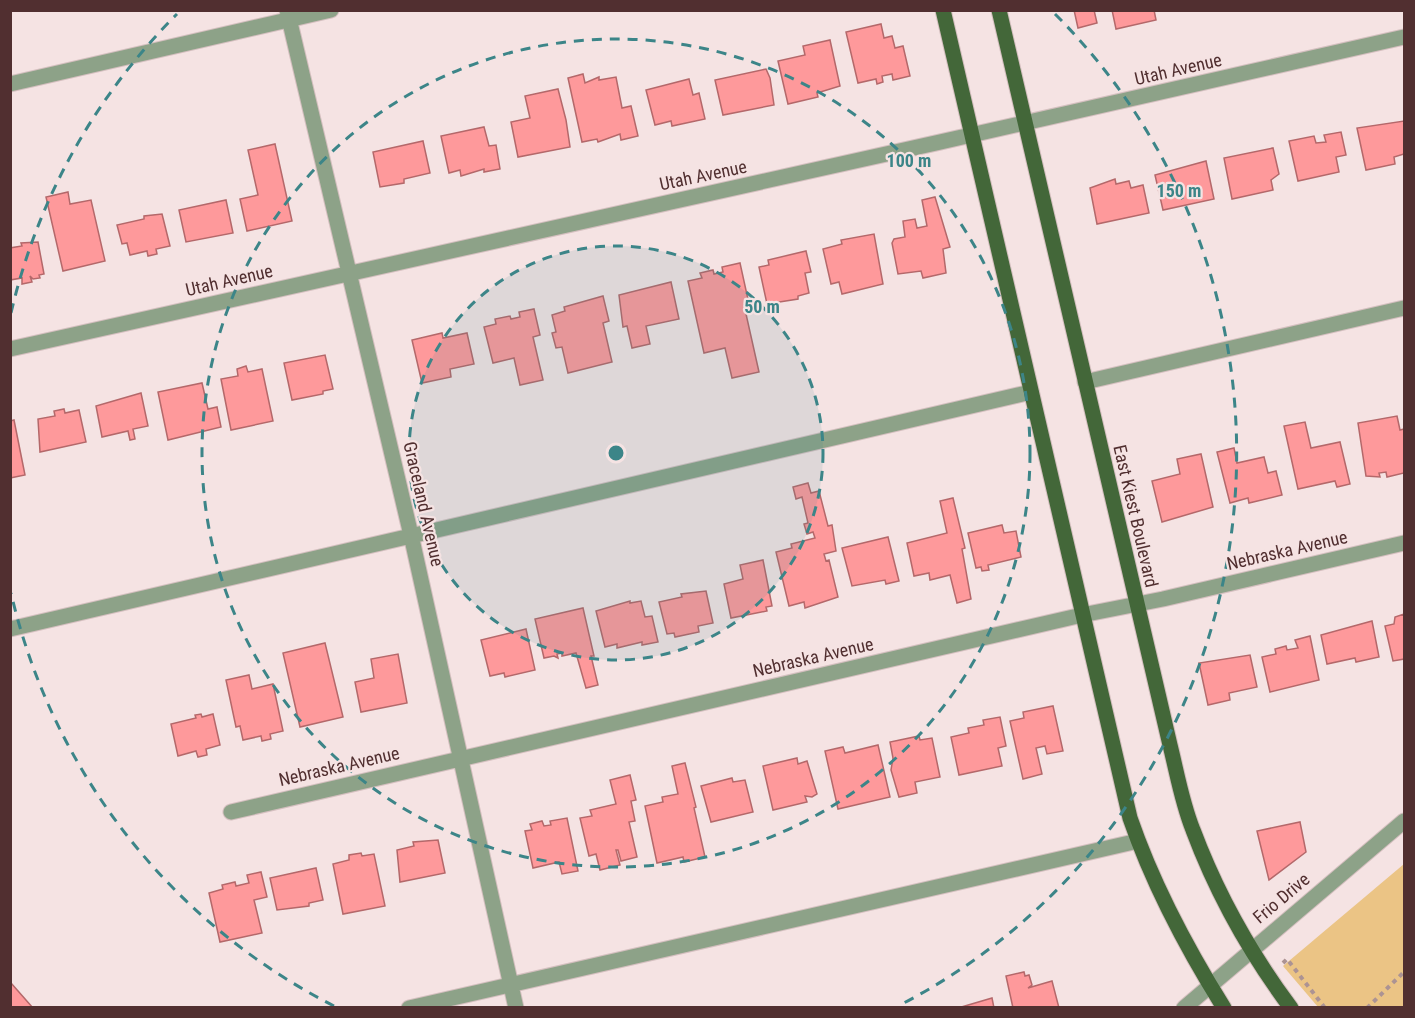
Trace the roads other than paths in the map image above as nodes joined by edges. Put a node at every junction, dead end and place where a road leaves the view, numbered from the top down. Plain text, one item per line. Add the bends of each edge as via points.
1 (332, 10) edge
2 (943, 10) edge
3 (999, 10) edge
4 (288, 15) edge
5 (1404, 38) edge
6 (10, 84) edge
7 (1025, 124) junction
8 (972, 136) junction
9 (350, 272) junction
10 (1404, 308) edge
11 (10, 349) edge
12 (1085, 382) junction
13 (1031, 392) junction
14 (411, 535) junction
15 (1404, 543) edge
16 (1137, 604) junction
17 (1082, 615) junction
18 (10, 629) edge
19 (462, 758) junction
20 (231, 812) dead end
21 (1404, 820) edge
22 (1138, 841) junction
23 (1251, 950) junction
24 (510, 983) junction
25 (1210, 985) junction
26 (409, 1008) edge
27 (516, 1008) edge
28 (1184, 1008) edge
29 (1224, 1008) edge
30 (1291, 1008) edge

1 - 4 street
2 - 8 main road
3 - 7 main road, East Kiest Boulevard
4 - 6 street
4 - 9 street, Graceland Avenue
5 - 7 street, Utah Avenue
7 - 8 street, Utah Avenue
7 - 12 main road, East Kiest Boulevard
8 - 9 street, Utah Avenue
8 - 13 main road
9 - 11 street, Utah Avenue
9 - 14 street, Graceland Avenue
10 - 12 street
12 - 16 main road, East Kiest Boulevard
13 - 14 street
13 - 17 main road
14 - 18 street
14 - 19 street, Graceland Avenue
15 - 16 street, Nebraska Avenue
16 - 17 street, Nebraska Avenue
16 - 23 main road, East Kiest Boulevard via 1192,828 1221,895
17 - 19 street, Nebraska Avenue
17 - 22 main road
19 - 20 street, Nebraska Avenue
19 - 24 street, Graceland Avenue
21 - 23 street, Frio Drive
22 - 24 street
22 - 25 main road via 1168,911
23 - 25 street, Frio Drive
23 - 30 main road, East Kiest Boulevard
24 - 26 street
24 - 27 street, Graceland Avenue
25 - 28 street, Frio Drive
25 - 29 main road

